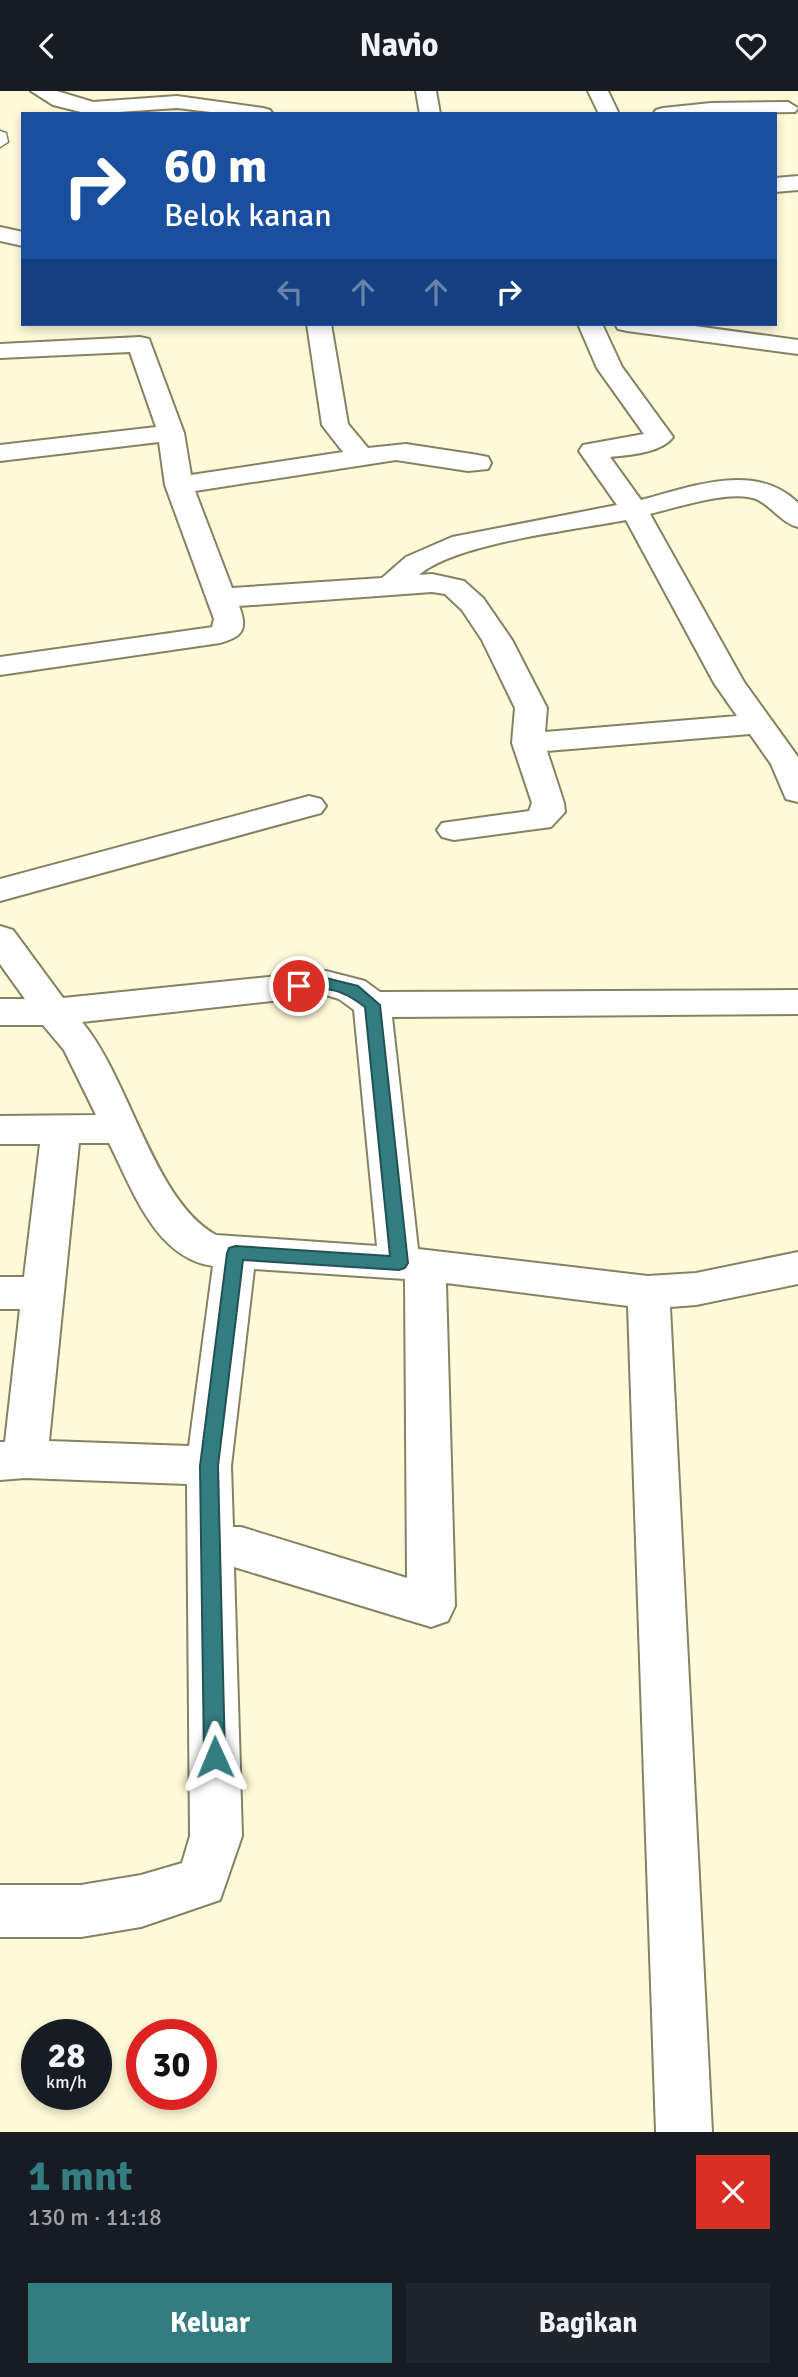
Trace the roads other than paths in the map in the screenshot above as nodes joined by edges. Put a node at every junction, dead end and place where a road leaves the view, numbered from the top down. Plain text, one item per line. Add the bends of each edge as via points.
1 (41, 91) edge
2 (426, 91) edge
3 (598, 91) edge
4 (789, 108) edge
5 (249, 112) edge
6 (430, 112) edge
7 (608, 112) edge
8 (682, 112) edge
9 (0, 137) edge
10 (0, 142) edge
11 (798, 183) edge
12 (777, 185) edge
13 (0, 234) edge
14 (21, 239) edge
15 (319, 326) edge
16 (591, 326) edge
17 (642, 326) edge
18 (798, 347) edge
19 (0, 351) edge
20 (171, 433) junction
21 (0, 453) edge
22 (360, 455) junction
23 (478, 463) dead end
24 (179, 485) junction
25 (634, 510) junction
26 (798, 519) edge
27 (388, 588) junction
28 (222, 598) junction
29 (0, 666) edge
30 (757, 724) junction
31 (528, 744) junction
32 (798, 792) edge
33 (309, 806) dead end
34 (454, 830) dead end
35 (0, 890) edge
36 (0, 938) edge
37 (798, 1002) edge
38 (372, 1005) junction
39 (0, 1012) edge
40 (53, 1012) junction
41 (121, 1129) junction
42 (0, 1130) edge
43 (61, 1130) junction
44 (235, 1253) junction
45 (412, 1264) junction
46 (798, 1268) edge
47 (648, 1292) junction
48 (0, 1293) edge
49 (42, 1293) junction
50 (12, 1460) edge
51 (209, 1466) junction
52 (212, 1547) junction
53 (0, 1911) edge
54 (684, 2132) edge

1 - 5 street via 62,103 92,110 178,102
2 - 6 street
3 - 7 street
4 - 8 street
9 - 10 lane
11 - 12 street
13 - 14 street
15 - 22 street via 335,425
16 - 25 street via 618,380 660,437 592,451
17 - 18 street
19 - 20 street via 140,344
20 - 21 street
20 - 24 street
22 - 23 street via 414,452
22 - 24 street
24 - 28 street
25 - 26 street via 735,488 762,490
25 - 27 street via 462,543 416,563
25 - 30 street via 729,683
27 - 28 street
27 - 31 street via 444,584 473,604 531,708
28 - 29 street via 229,619 226,632
30 - 31 street
30 - 32 street via 787,764
31 - 34 street via 548,812 539,820
33 - 35 street
36 - 40 street
37 - 38 street
38 - 40 street via 352,990 326,983
38 - 45 street
39 - 40 street
40 - 41 street via 78,1042
41 - 43 street
41 - 44 street via 158,1201 186,1237 209,1250
42 - 43 street
43 - 49 street
44 - 45 street
44 - 51 street
45 - 47 street
45 - 52 street via 431,1607 241,1547
46 - 47 street via 696,1289
47 - 54 street
48 - 49 street
49 - 50 street
50 - 51 street
51 - 52 street
52 - 53 street via 216,1836 202,1882 141,1901 81,1911

